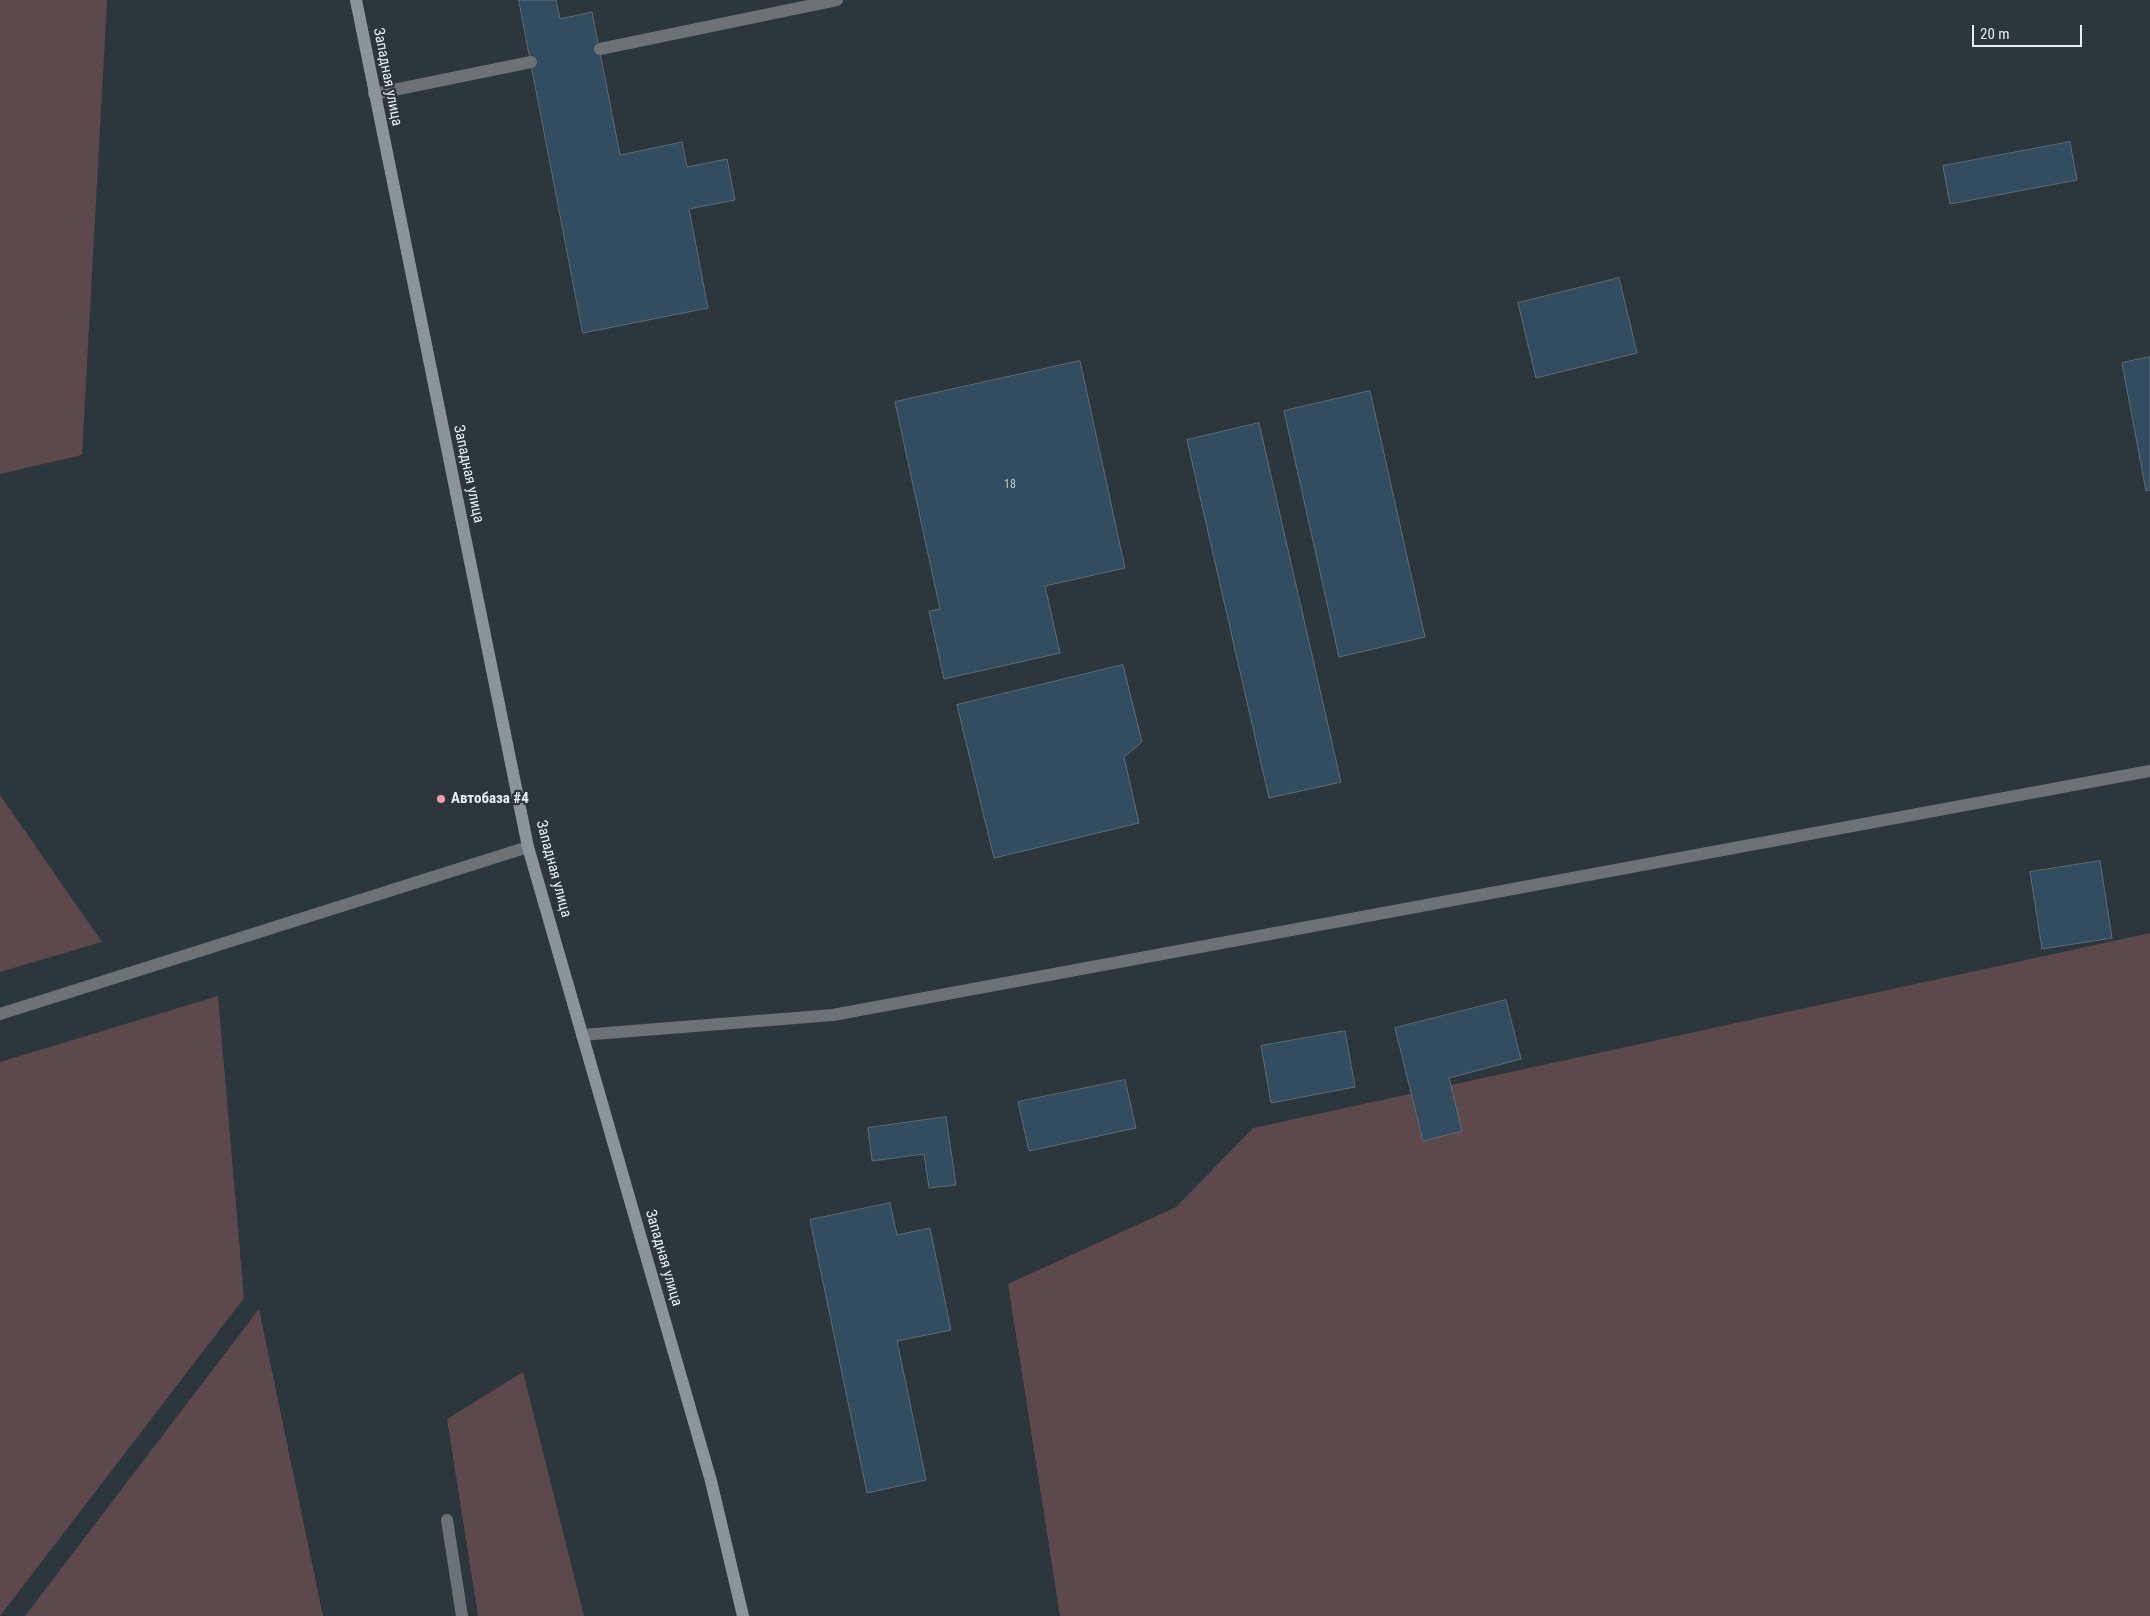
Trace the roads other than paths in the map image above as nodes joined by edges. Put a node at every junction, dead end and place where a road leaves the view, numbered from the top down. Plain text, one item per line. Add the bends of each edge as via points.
1 (356, 0) edge
2 (837, 0) edge
3 (600, 49) dead end
4 (531, 62) dead end
5 (374, 94) junction
6 (2150, 771) edge
7 (528, 847) junction
8 (0, 1014) edge
9 (582, 1035) junction
10 (447, 1520) dead end
11 (462, 1616) edge
12 (743, 1616) edge

1 - 5 main road, Западная улица
2 - 3 street
4 - 5 street
5 - 7 main road, Западная улица
6 - 9 street via 833,1015
7 - 8 street
7 - 9 main road, Западная улица
9 - 12 main road, Западная улица via 711,1481
10 - 11 street

